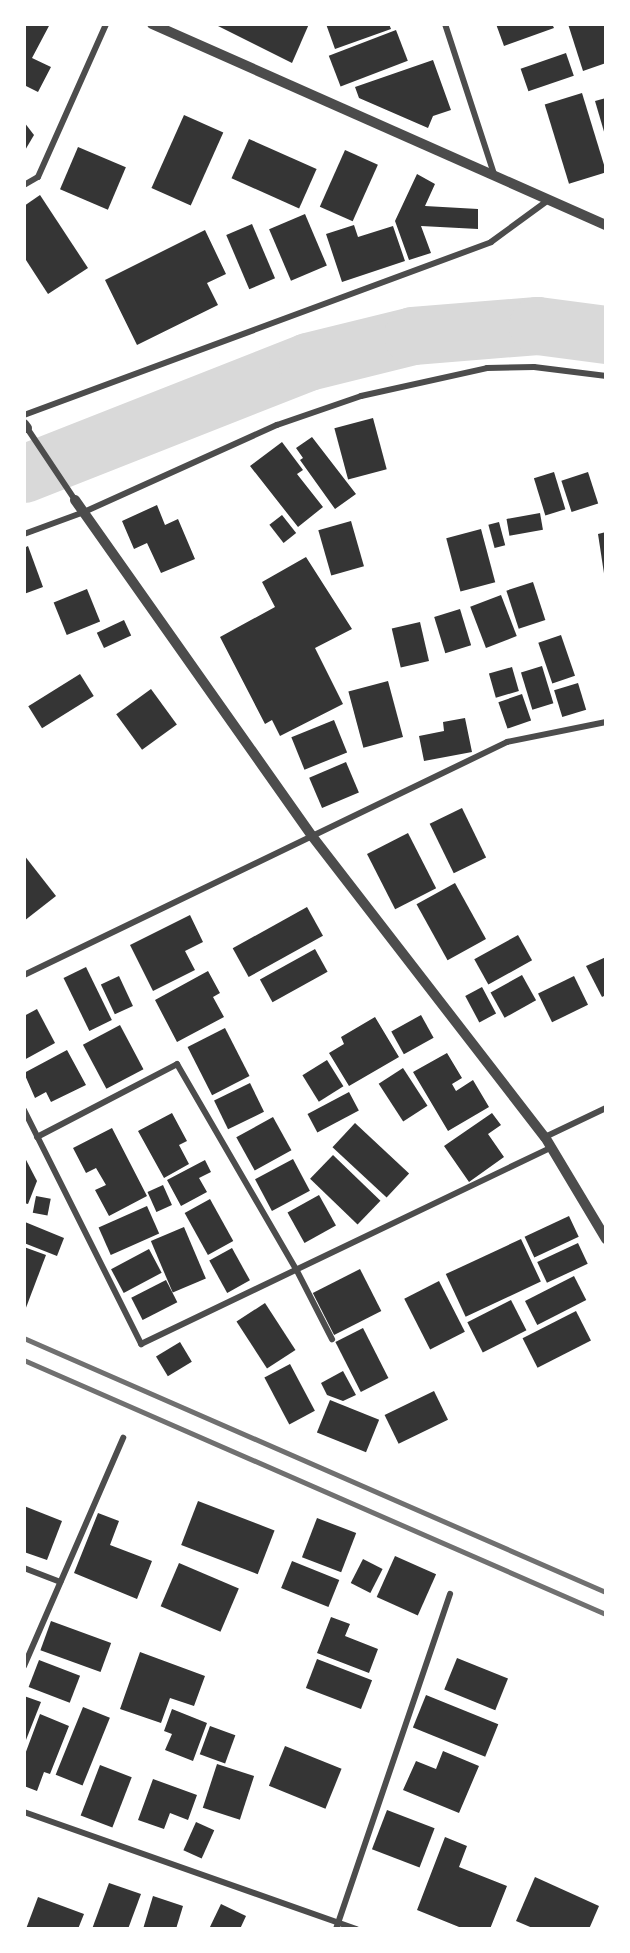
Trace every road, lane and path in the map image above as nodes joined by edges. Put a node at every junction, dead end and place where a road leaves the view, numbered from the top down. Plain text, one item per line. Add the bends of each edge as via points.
1 (106, 24) edge
2 (152, 24) edge
3 (445, 24) edge
4 (495, 178) junction
5 (24, 185) edge
6 (547, 201) junction
7 (606, 225) edge
8 (606, 376) edge
9 (24, 416) edge
10 (25, 426) edge
11 (75, 500) joint
12 (84, 512) junction
13 (24, 534) edge
14 (606, 722) edge
15 (312, 836) junction
16 (24, 975) edge
17 (606, 1108) edge
18 (24, 1110) edge
19 (37, 1137) junction
20 (545, 1137) junction
21 (551, 1148) junction
22 (606, 1239) edge
23 (296, 1269) junction
24 (332, 1339) dead end
25 (123, 1438) dead end
26 (24, 1568) edge
27 (60, 1582) junction
28 (450, 1594) dead end
29 (24, 1666) edge
30 (24, 1812) edge
31 (337, 1926) edge
32 (357, 1929) edge

1 - 5 street via 38,177
2 - 4 street
3 - 4 street
4 - 6 street
6 - 7 street
6 - 9 street via 491,242
8 - 12 street via 534,367 487,368 361,396 277,424
10 - 11 street
11 - 12 street
12 - 13 street
12 - 15 street
14 - 15 street via 507,742
15 - 16 street
15 - 20 street
17 - 20 street
18 - 19 street
19 - 23 street via 177,1064
19 - 23 street via 141,1344
20 - 21 street
21 - 22 street
21 - 23 street
23 - 24 street
25 - 27 street
26 - 27 street
27 - 29 street
28 - 31 street
30 - 31 street
31 - 32 street

